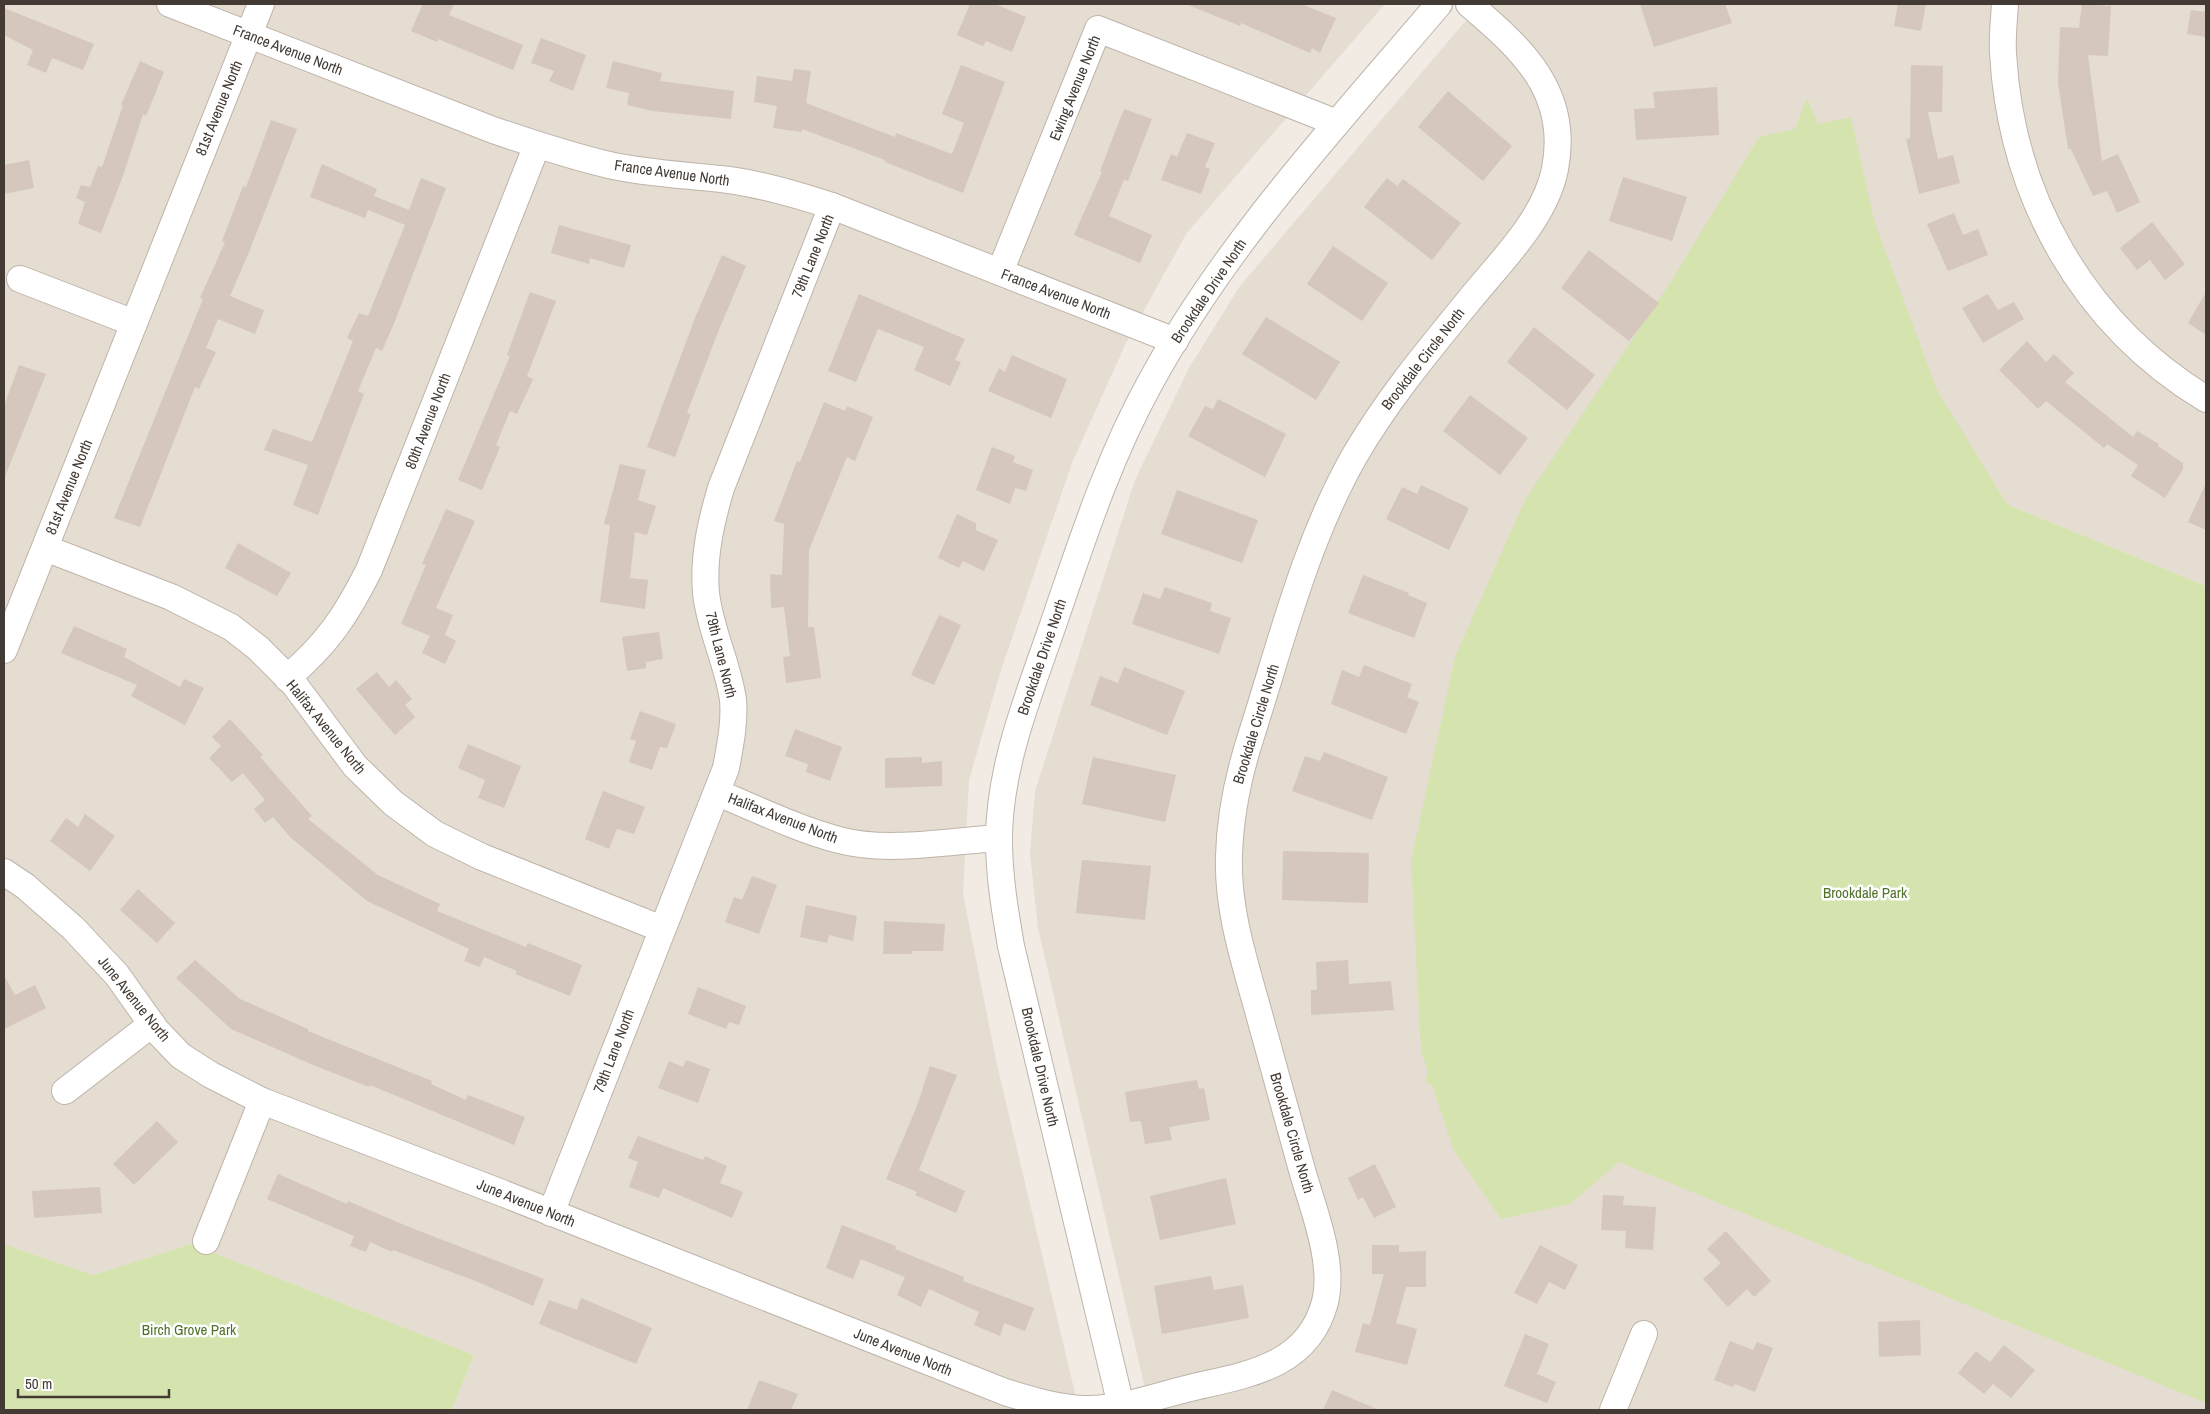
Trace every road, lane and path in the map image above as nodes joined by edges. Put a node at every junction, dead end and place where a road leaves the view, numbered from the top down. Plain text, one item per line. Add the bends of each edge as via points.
1 (170, 4) edge
2 (261, 4) edge
3 (1439, 4) edge
4 (1469, 4) edge
5 (2005, 4) edge
6 (248, 35) junction
7 (1338, 123) junction
8 (537, 145) junction
9 (832, 206) junction
10 (1000, 272) junction
11 (20, 279) dead end
12 (134, 323) junction
13 (1175, 340) junction
14 (2206, 399) edge
15 (45, 548) junction
16 (4, 650) edge
17 (287, 678) junction
18 (718, 793) junction
19 (999, 838) junction
20 (4, 872) edge
21 (662, 930) junction
22 (152, 1024) junction
23 (66, 1091) dead end
24 (262, 1101) junction
25 (551, 1213) junction
26 (206, 1241) dead end
27 (1644, 1334) dead end
28 (1121, 1408) edge
29 (1613, 1410) edge

1 - 6 street, France Avenue North
2 - 6 street, 81st Avenue North
3 - 7 street, Brookdale Drive North
4 - 28 street, Brookdale Circle North via 1518,47 1538,73 1552,104 1557,136 1556,168 1546,200 1529,226 1414,367 1346,472 1326,512 1305,568 1244,756 1232,806 1229,860 1233,912 1323,1248 1328,1275 1324,1303 1312,1330 1296,1350 1272,1367
5 - 14 street via 2003,52 2008,99 2022,164 2042,217 2068,265 2100,310 2139,349 2180,383
6 - 8 street, France Avenue North
6 - 12 street, 81st Avenue North
7 - 10 street, Ewing Avenue North via 1098,28
7 - 13 street, Brookdale Drive North via 1221,269
8 - 9 street, France Avenue North via 609,165 782,190
8 - 17 street, 80th Avenue North via 369,570 335,630
9 - 10 street, France Avenue North
9 - 18 street, 79th Lane North via 711,521 705,558 706,594 732,700 733,734
10 - 13 street, France Avenue North
11 - 12 street
12 - 15 street, 81st Avenue North
13 - 19 street, Brookdale Drive North via 1119,444 1091,516 1016,734 1004,787
15 - 16 street, 81st Avenue North
15 - 17 street, Halifax Avenue North via 171,597 231,627 258,648
17 - 21 street, Halifax Avenue North via 355,766 393,803 435,834 482,857
18 - 19 street, Halifax Avenue North via 840,840 900,845
18 - 21 street, 79th Lane North
19 - 28 street, Brookdale Drive North via 1002,894 1011,946
20 - 22 street, June Avenue North via 73,928 117,974
21 - 25 street, 79th Lane North
22 - 23 street
22 - 24 street, June Avenue North via 181,1056
24 - 25 street, June Avenue North
24 - 26 street
25 - 28 street, June Avenue North via 1005,1392 1045,1404 1086,1409
27 - 29 street

